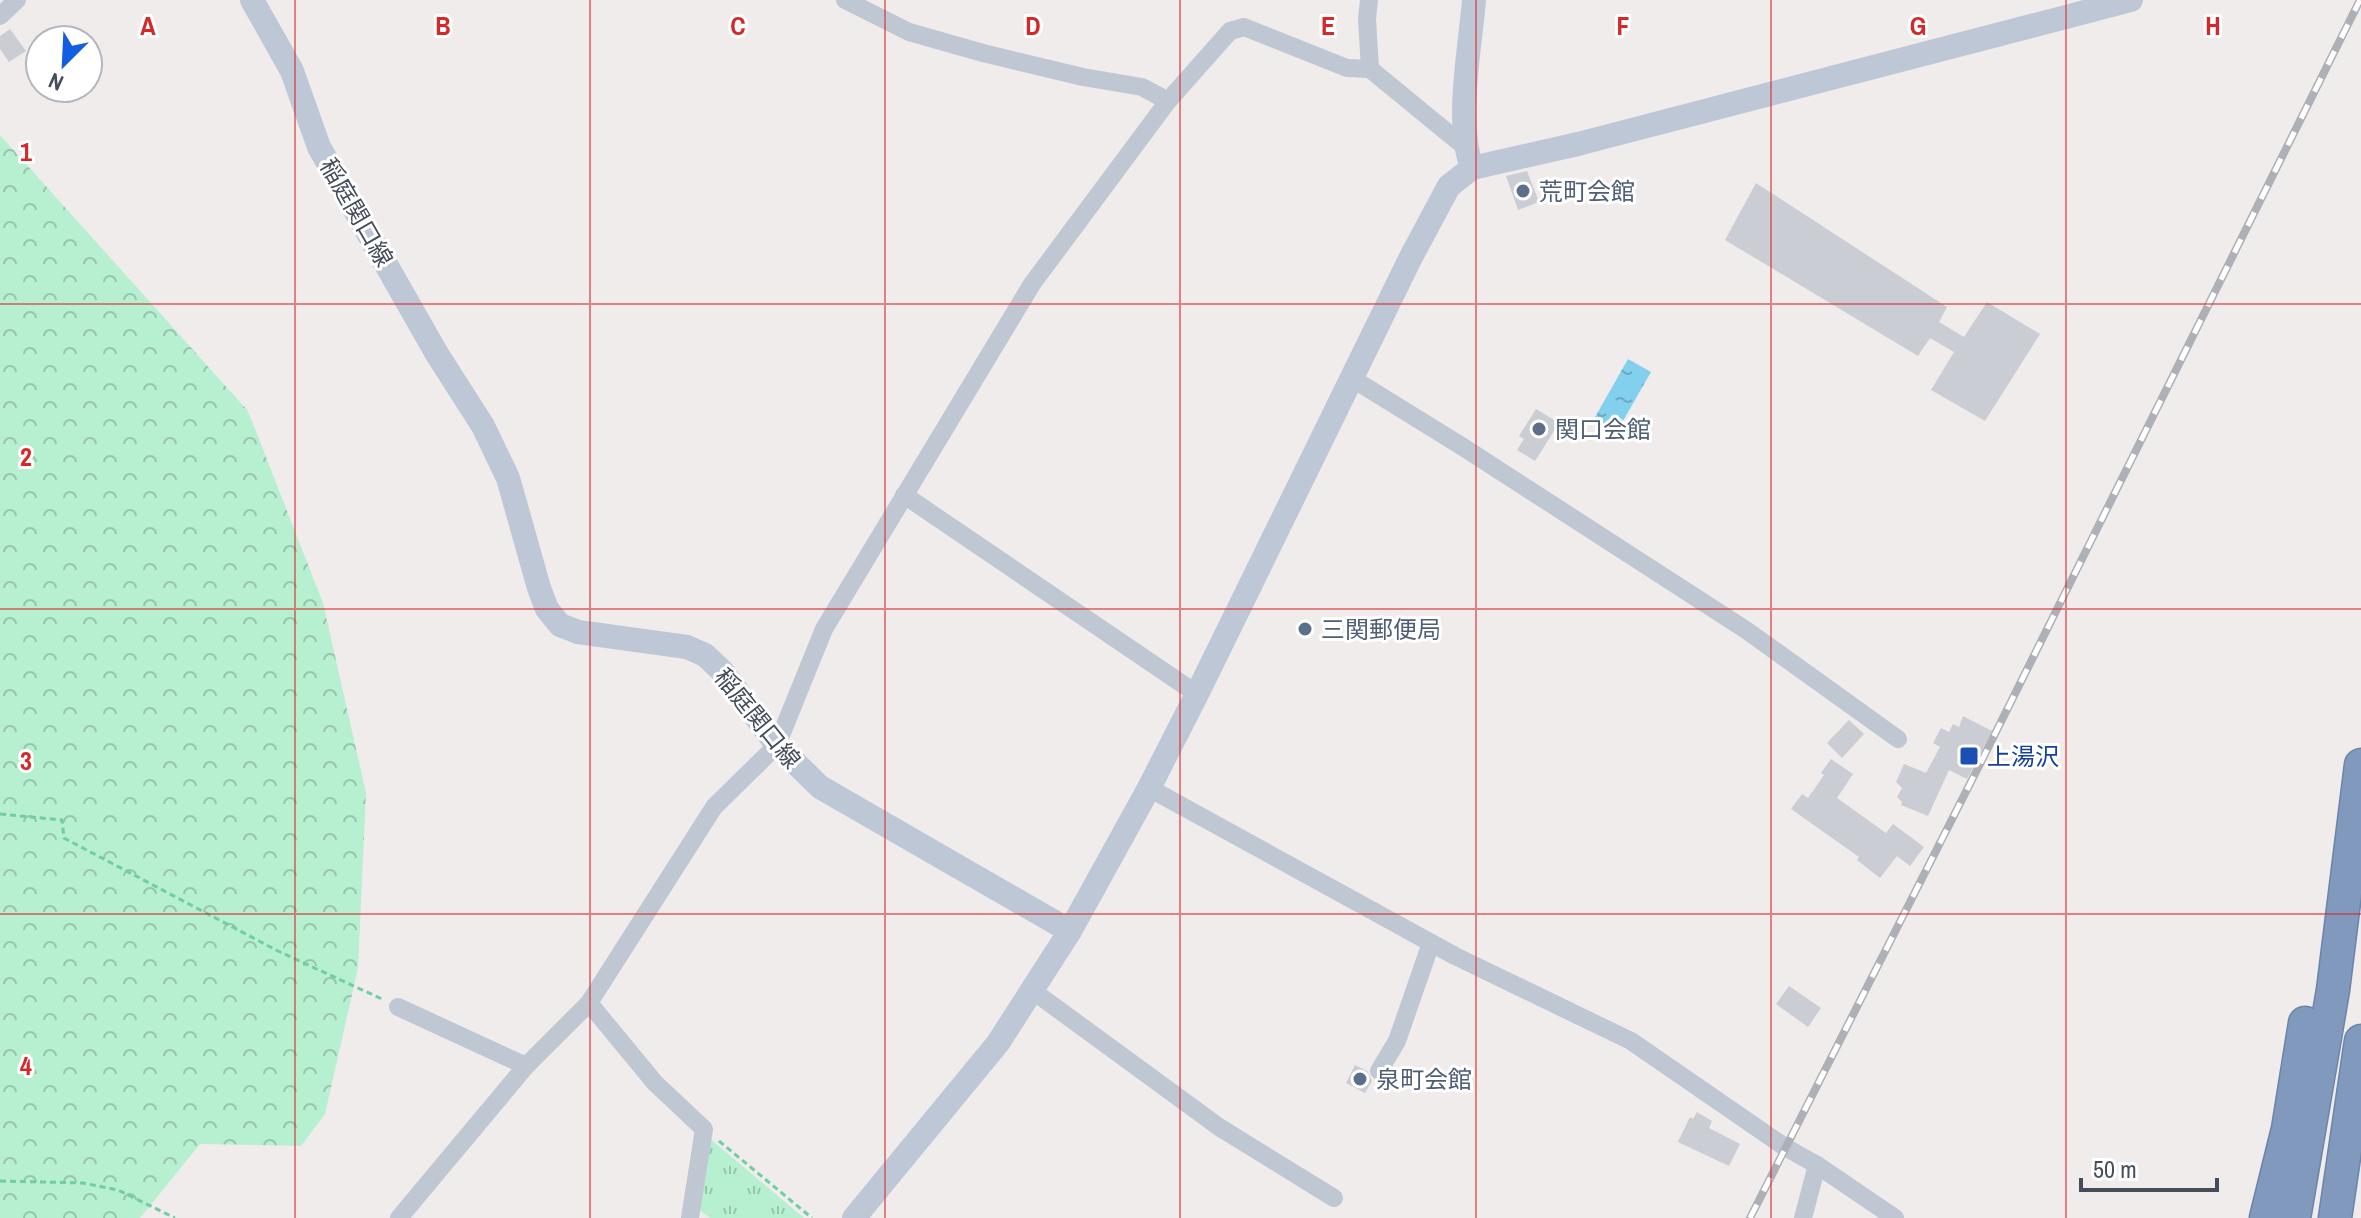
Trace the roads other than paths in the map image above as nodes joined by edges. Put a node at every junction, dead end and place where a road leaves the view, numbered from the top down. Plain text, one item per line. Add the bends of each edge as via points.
1 (17, 0) edge
2 (252, 0) edge
3 (845, 0) edge
4 (1369, 0) edge
5 (1474, 0) edge
6 (2131, 0) edge
7 (0, 16) edge
8 (1370, 69) junction
9 (1168, 101) junction
10 (1468, 158) junction
11 (1353, 379) junction
12 (904, 495) junction
13 (1197, 694) junction
14 (1898, 739) dead end
15 (777, 745) junction
16 (2361, 765) edge
17 (1149, 788) junction
18 (2356, 815) junction
19 (1070, 931) junction
20 (1431, 943) junction
21 (1033, 991) junction
22 (589, 1003) junction
23 (398, 1007) road end
24 (2361, 1041) edge
25 (526, 1066) junction
26 (1379, 1071) dead end
27 (1817, 1165) junction
28 (1334, 1198) dead end
29 (399, 1218) edge
30 (690, 1218) edge
31 (854, 1218) edge
32 (1803, 1218) edge
33 (1895, 1218) edge
34 (2266, 1218) edge
35 (2294, 1218) edge
36 (2335, 1218) edge

1 - 7 street
2 - 15 street, 稲庭関口線 via 292,71 319,147 483,426 508,478 547,609 560,625 578,632 665,643 705,655
3 - 9 street via 909,32 1142,87
4 - 8 street
5 - 10 street
6 - 10 street via 1578,144
8 - 9 street via 1347,68 1244,27 1230,31
8 - 10 street
9 - 12 street via 1032,284
10 - 11 street via 1411,257
11 - 13 street
11 - 14 street via 1746,630
12 - 13 street
12 - 15 street via 824,629
13 - 17 street
15 - 19 street, 稲庭関口線 via 820,787
15 - 22 street via 714,807
16 - 18 highway
17 - 19 street
17 - 20 street
18 - 34 highway via 2323,915 2288,1129
18 - 35 highway
19 - 21 street
20 - 26 street via 1397,1041
20 - 27 street via 1631,1041
21 - 28 street via 1219,1127
21 - 31 street via 998,1043
22 - 25 street
22 - 30 street via 655,1083 704,1129
23 - 25 street
24 - 36 highway
25 - 29 street
27 - 32 street
27 - 33 street

